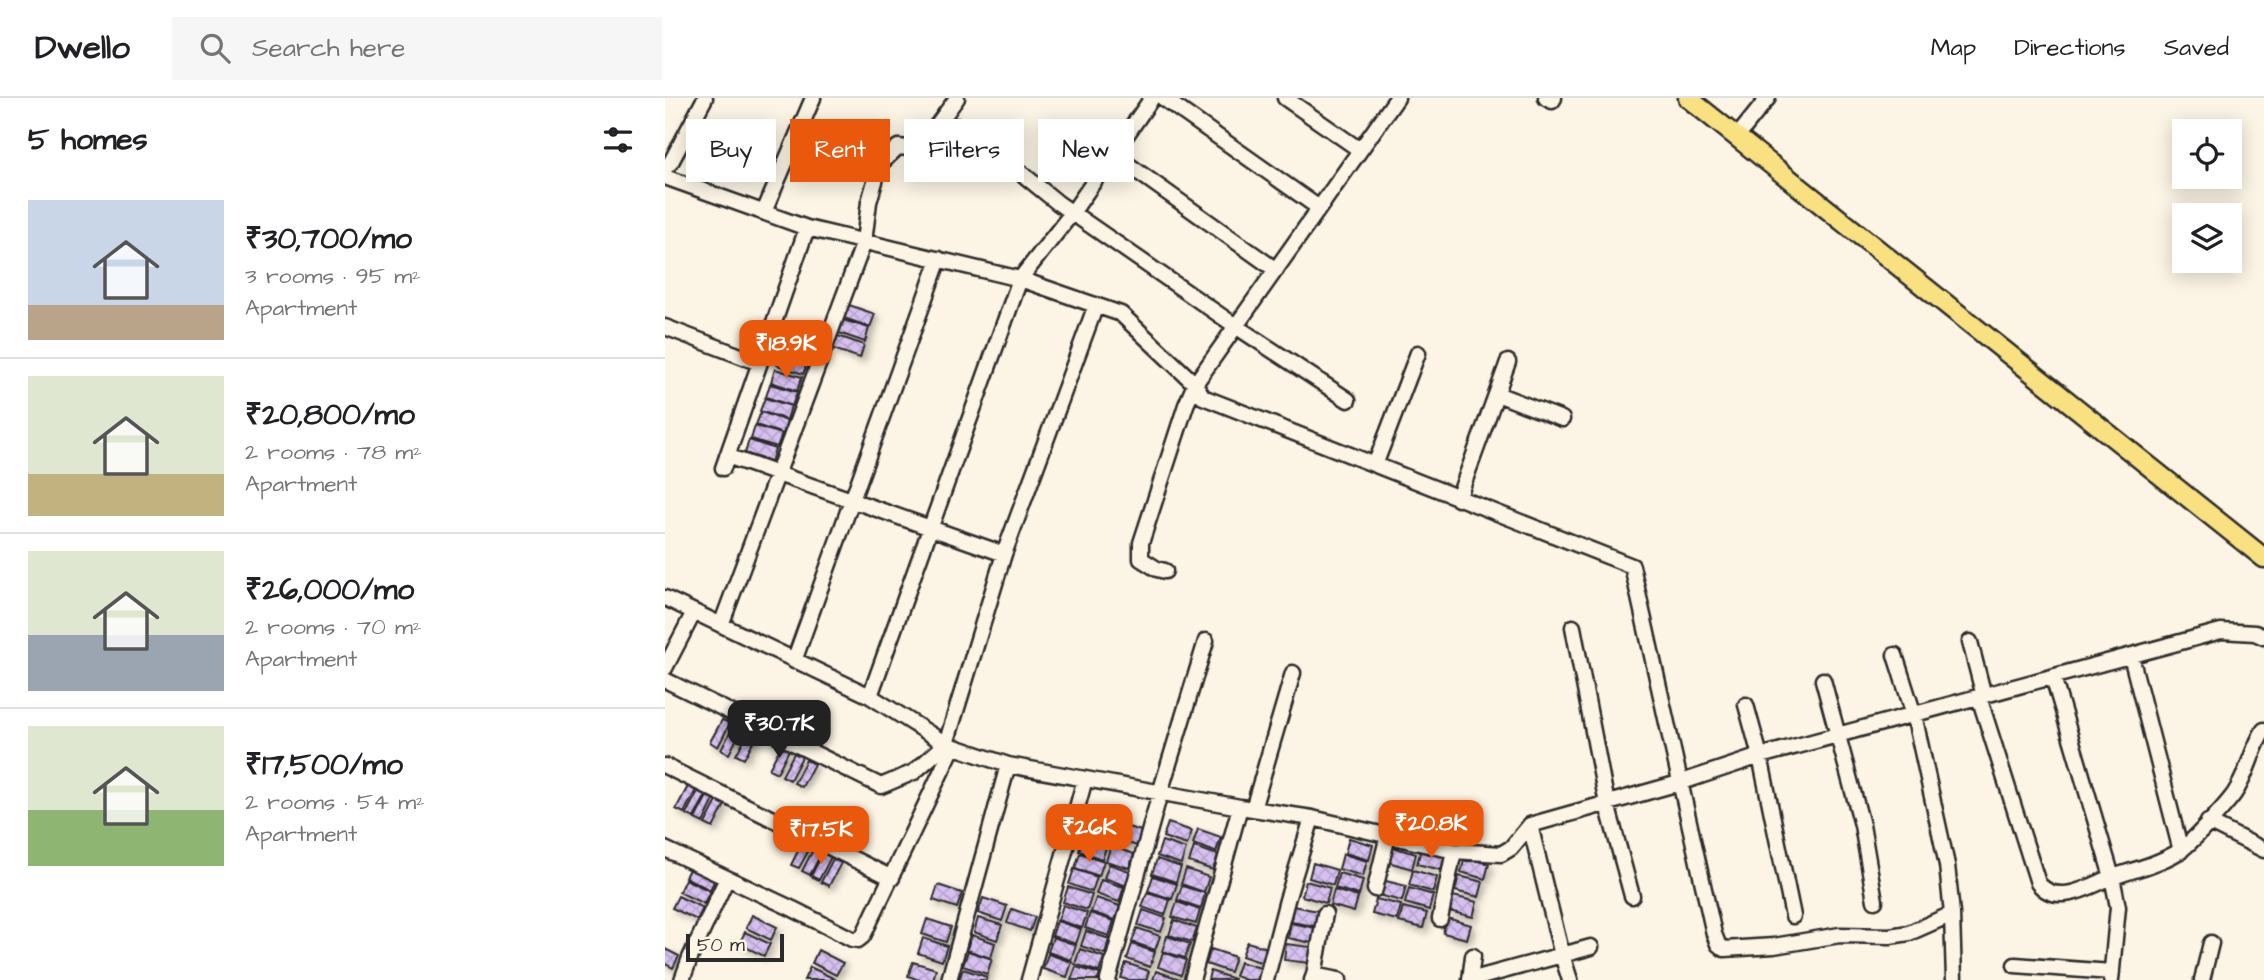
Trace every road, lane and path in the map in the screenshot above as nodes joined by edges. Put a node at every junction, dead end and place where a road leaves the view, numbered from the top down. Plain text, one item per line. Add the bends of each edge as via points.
1 (705, 98) edge
2 (813, 98) edge
3 (957, 98) edge
4 (1152, 98) edge
5 (1163, 98) edge
6 (1285, 98) edge
7 (1397, 98) edge
8 (1546, 98) edge
9 (1554, 98) edge
10 (1689, 98) edge
11 (1768, 98) edge
12 (942, 119) edge
13 (1134, 124) edge
14 (1737, 138) junction
15 (904, 147) edge
16 (1360, 150) junction
17 (665, 168) edge
18 (1134, 169) edge
19 (1024, 176) edge
20 (665, 177) edge
21 (1094, 182) edge
22 (1319, 208) junction
23 (764, 212) junction
24 (1072, 213) junction
25 (807, 228) junction
26 (864, 242) junction
27 (939, 259) junction
28 (1276, 270) junction
29 (1020, 279) junction
30 (1096, 305) junction
31 (665, 327) edge
32 (1237, 327) junction
33 (1418, 353) dead end
34 (1508, 362) dead end
35 (758, 363) junction
36 (1195, 384) junction
37 (1497, 394) junction
38 (1347, 400) dead end
39 (1562, 419) dead end
40 (1374, 465) junction
41 (776, 474) junction
42 (1458, 499) junction
43 (853, 501) junction
44 (931, 528) junction
45 (1004, 554) junction
46 (2264, 558) edge
47 (1165, 572) dead end
48 (665, 598) edge
49 (694, 612) junction
50 (721, 625) junction
51 (1573, 627) dead end
52 (2264, 637) edge
53 (1206, 641) dead end
54 (1970, 642) dead end
55 (1895, 655) dead end
56 (2131, 656) junction
57 (794, 661) junction
58 (665, 668) edge
59 (1293, 673) dead end
60 (2053, 677) junction
61 (665, 680) edge
62 (1823, 680) dead end
63 (870, 696) junction
64 (1982, 696) junction
65 (1746, 705) dead end
66 (1914, 715) junction
67 (2264, 730) edge
68 (1838, 736) junction
69 (949, 746) junction
70 (1760, 756) junction
71 (1008, 765) junction
72 (665, 766) edge
73 (1085, 779) junction
74 (1679, 783) junction
75 (1160, 793) junction
76 (1607, 804) junction
77 (1246, 808) junction
78 (1312, 818) junction
79 (2208, 822) junction
80 (1530, 825) junction
81 (1388, 835) junction
82 (665, 849) edge
83 (2264, 850) edge
84 (1454, 851) junction
85 (2181, 851) junction
86 (2112, 877) junction
87 (727, 878) junction
88 (893, 878) junction
89 (1375, 889) dead end
90 (1632, 896) dead end
91 (1875, 901) dead end
92 (1325, 914) dead end
93 (1952, 914) junction
94 (1793, 916) dead end
95 (1440, 919) dead end
96 (2211, 943) dead end
97 (1591, 947) dead end
98 (1562, 955) junction
99 (1473, 956) dead end
100 (2015, 965) dead end
101 (2112, 976) edge
102 (1313, 977) edge
103 (682, 980) edge
104 (949, 980) edge
105 (1029, 980) edge
106 (1108, 980) edge
107 (1192, 980) edge
108 (1266, 980) edge
109 (1339, 980) edge
110 (1470, 980) edge
111 (1570, 980) edge
112 (1954, 980) edge
113 (2201, 980) edge

1 - 17 street
2 - 23 street
3 - 12 street
4 - 13 street
5 - 22 street
6 - 16 street
7 - 16 street
8 - 9 street
10 - 14 main road
11 - 14 street
14 - 46 main road
15 - 26 street via 898,146 880,164
16 - 22 street
18 - 28 street
19 - 24 street
20 - 23 street
21 - 24 street
22 - 28 street
23 - 25 street
24 - 29 street
24 - 32 street
25 - 26 street
25 - 35 street
26 - 27 street
26 - 41 street
27 - 29 street
27 - 43 street
28 - 32 street
29 - 30 street
29 - 44 street
30 - 36 street via 1121,314
30 - 45 street
31 - 35 street
32 - 36 street
32 - 38 street
33 - 40 street
34 - 37 street
35 - 41 street via 730,462
36 - 40 street via 1203,397
36 - 47 street via 1141,543 1141,559
37 - 39 street
37 - 42 street
40 - 42 street
41 - 43 street
41 - 50 street
42 - 74 street via 1632,566
43 - 44 street
43 - 57 street
44 - 45 street
44 - 63 street
45 - 69 street
48 - 49 street
49 - 50 street
49 - 58 street
50 - 57 street
51 - 76 street
52 - 56 street via 2221,631
53 - 75 street
54 - 64 street
55 - 66 street
56 - 60 street
56 - 85 street
57 - 63 street
59 - 77 street
60 - 64 street
60 - 86 street
61 - 69 street via 881,786 914,772
62 - 68 street
63 - 69 street
64 - 66 street
64 - 86 street via 2043,890 2073,894
65 - 70 street
66 - 68 street
66 - 93 street via 1947,864
67 - 79 street via 2234,793
68 - 70 street
68 - 91 street via 1862,825
69 - 71 street
69 - 88 street
70 - 74 street
70 - 94 street
71 - 73 street
71 - 104 street
72 - 88 street
73 - 75 street
73 - 105 street
74 - 76 street
74 - 93 street via 1714,934 1724,949 1840,935 1891,936
75 - 77 street
75 - 106 street
76 - 80 street
76 - 90 street
77 - 78 street
77 - 107 street
78 - 81 street
78 - 108 street
79 - 83 street
79 - 85 street
80 - 84 street via 1501,854
80 - 98 street
81 - 84 street
81 - 89 street
82 - 87 street
84 - 95 street
85 - 86 street
86 - 101 street via 2118,907
87 - 88 street via 858,940
87 - 103 street
92 - 102 street
93 - 112 street
96 - 113 street
97 - 98 street
98 - 110 street
98 - 111 street
99 - 110 street
100 - 101 street
102 - 109 street

